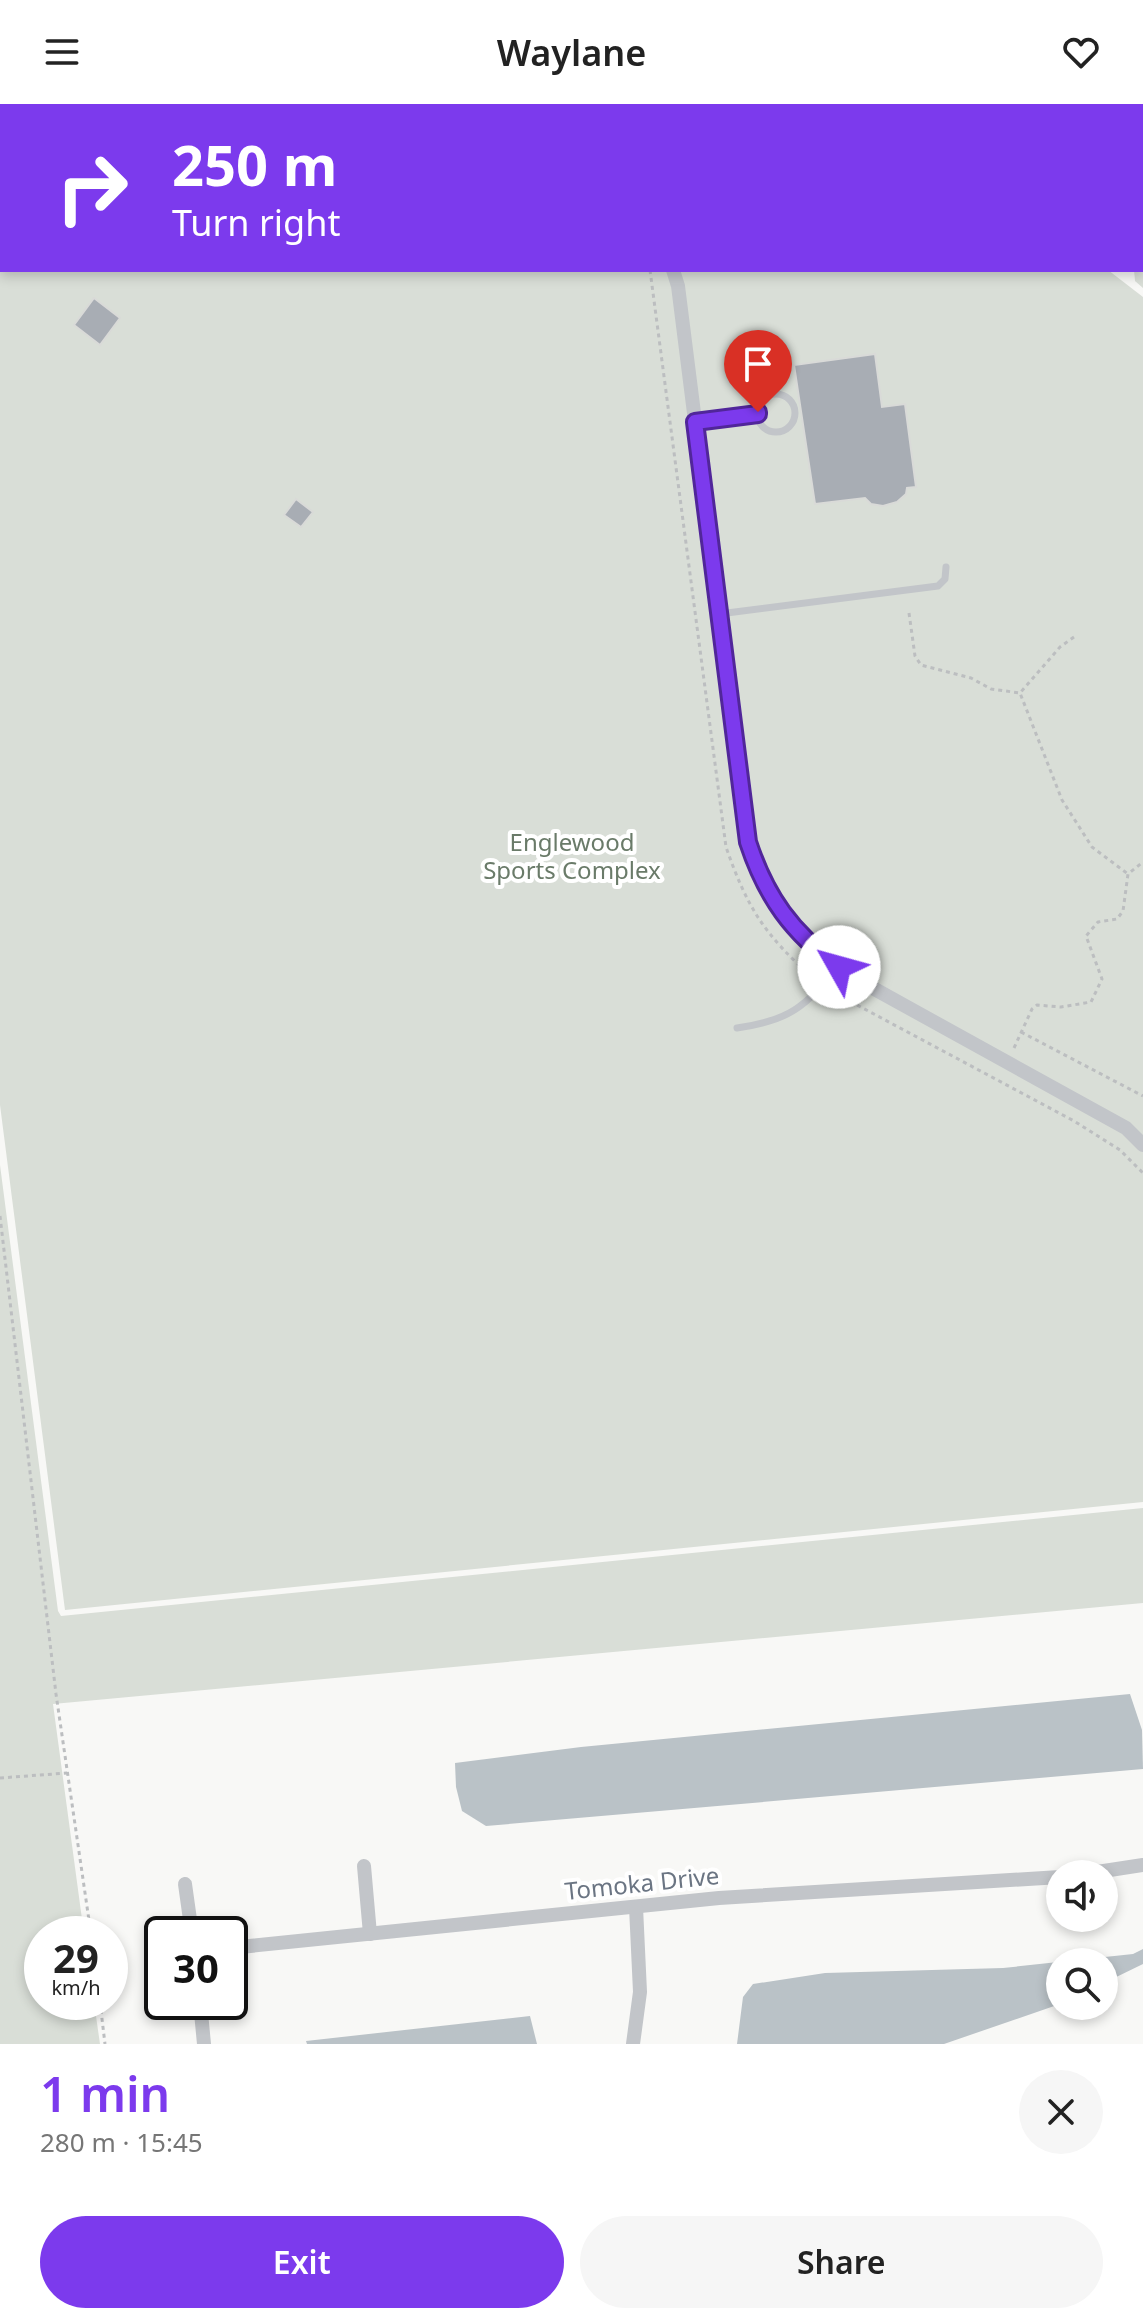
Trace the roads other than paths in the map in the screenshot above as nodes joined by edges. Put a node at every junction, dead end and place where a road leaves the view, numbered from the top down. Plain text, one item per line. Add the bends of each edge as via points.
1 (674, 272) edge
2 (758, 414) junction
3 (695, 422) junction
4 (946, 567) dead end
5 (719, 614) junction
6 (839, 967) junction
7 (737, 1028) dead end
8 (1143, 1145) edge
9 (1143, 1865) edge
10 (364, 1866) dead end
11 (1118, 1869) edge
12 (1046, 1878) edge
13 (185, 1884) dead end
14 (636, 1907) junction
15 (189, 1916) edge
16 (370, 1934) junction
17 (248, 1946) edge
18 (202, 2020) edge
19 (204, 2044) edge
20 (633, 2044) edge

1 - 3 street
2 - 2 lane via 765,428 776,431 787,428 795,412 786,396 773,394 762,400
2 - 3 lane
3 - 5 street
4 - 5 lane via 938,586
5 - 6 street via 748,842 760,879 812,948
6 - 7 lane via 808,1001 773,1023
6 - 8 street via 1126,1128
9 - 11 street
10 - 16 street
12 - 14 street, Tomoka Drive
13 - 15 street
14 - 16 street, Tomoka Drive
14 - 20 street via 640,1992
16 - 17 street, Tomoka Drive
18 - 19 street

